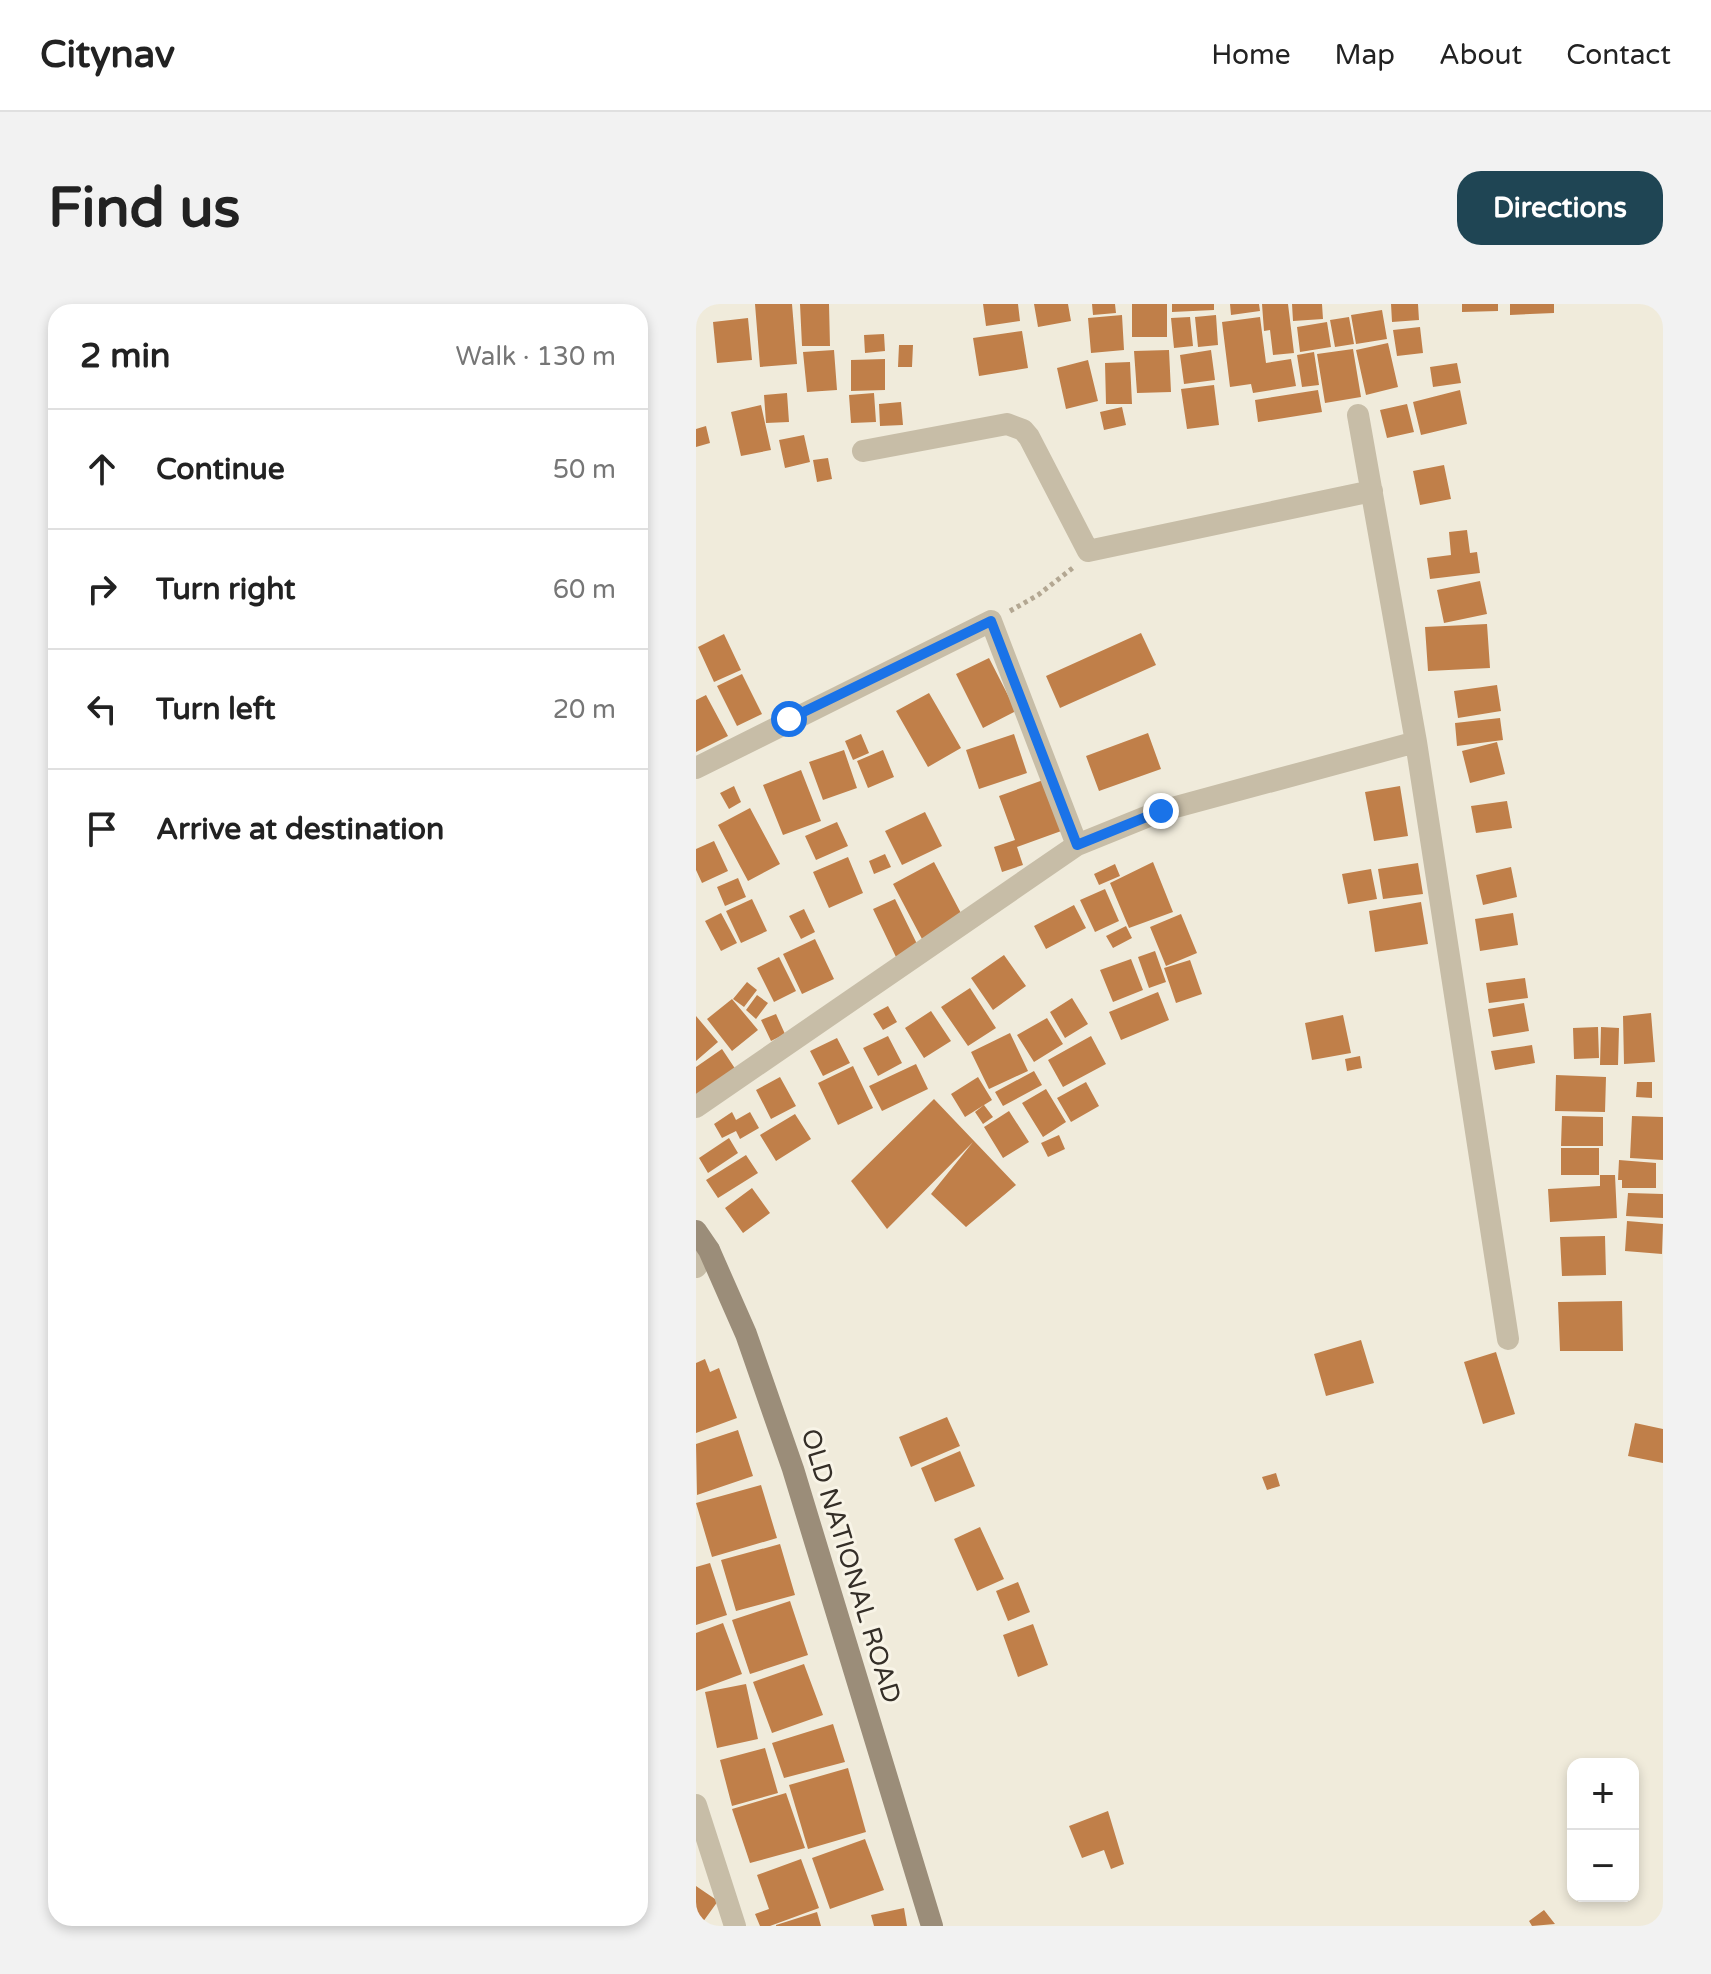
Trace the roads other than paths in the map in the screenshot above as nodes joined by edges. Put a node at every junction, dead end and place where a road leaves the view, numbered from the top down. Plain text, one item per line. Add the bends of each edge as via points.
1 (1358, 415) dead end
2 (863, 451) dead end
3 (1372, 491) junction
4 (1416, 742) junction
5 (696, 768) edge
6 (1077, 845) junction
7 (696, 1107) edge
8 (700, 1249) edge
9 (1508, 1339) dead end
10 (696, 1805) edge
11 (735, 1926) edge
12 (932, 1926) edge

1 - 3 street
2 - 3 street via 1016,426 1029,437 1088,551
3 - 4 street
4 - 6 street via 1161,811
4 - 9 street
5 - 6 street via 991,621
6 - 7 street
8 - 12 main road, OLD NATIONAL ROAD via 746,1334 793,1469
10 - 11 street

